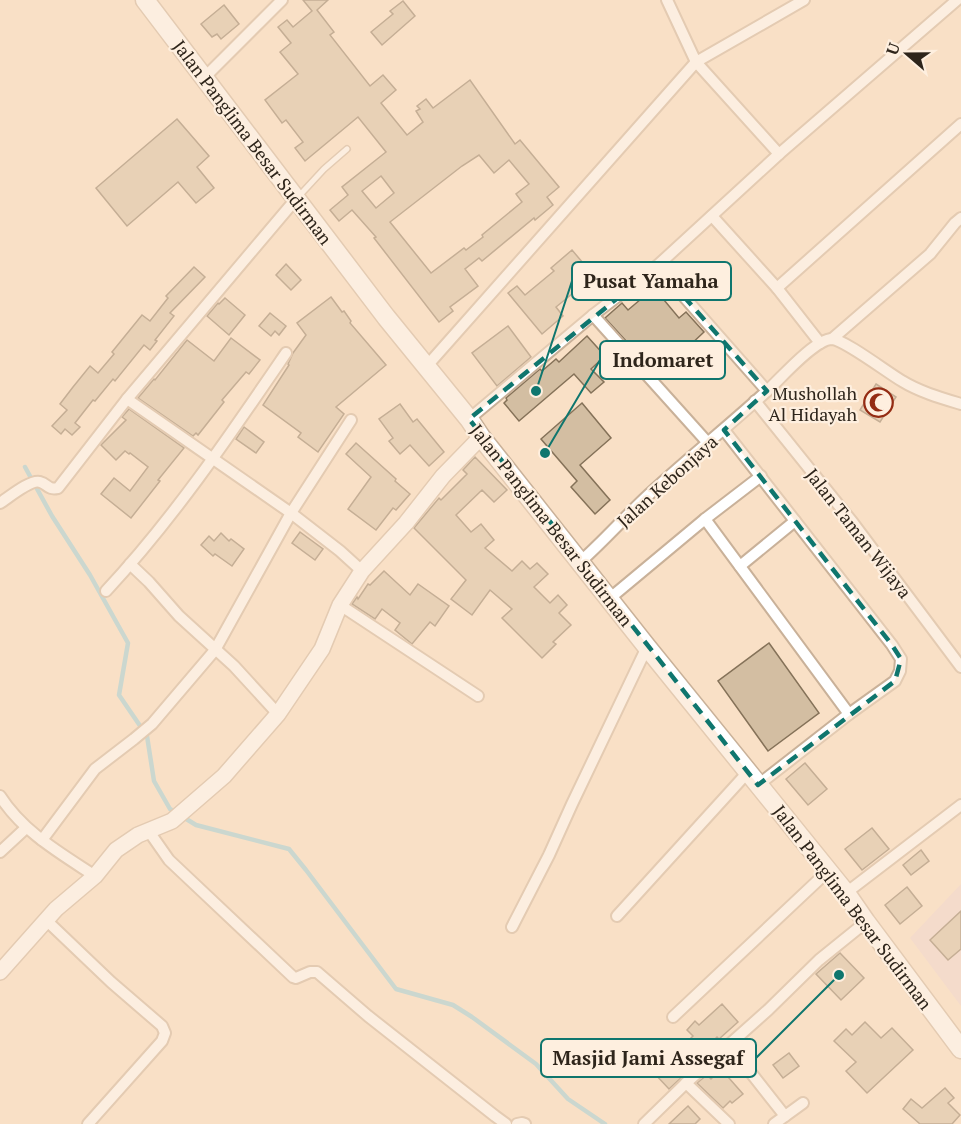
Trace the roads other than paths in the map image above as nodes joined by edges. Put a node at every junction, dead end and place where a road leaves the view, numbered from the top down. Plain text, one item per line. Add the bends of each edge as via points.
1 (145, 0) edge
2 (282, 0) edge
3 (667, 0) edge
4 (804, 0) edge
5 (957, 0) edge
6 (696, 62) junction
7 (204, 78) junction
8 (961, 124) edge
9 (347, 149) dead end
10 (779, 154) junction
11 (296, 199) junction
12 (712, 216) junction
13 (961, 218) edge
14 (657, 266) junction
15 (777, 288) junction
16 (593, 315) junction
17 (832, 339) junction
18 (820, 343) junction
19 (286, 353) dead end
20 (426, 367) junction
21 (767, 391) junction
22 (127, 399) junction
23 (755, 401) junction
24 (961, 404) edge
25 (469, 419) junction
26 (351, 420) dead end
27 (724, 430) junction
28 (481, 437) junction
29 (708, 443) junction
30 (213, 459) junction
31 (761, 476) junction
32 (0, 504) edge
33 (291, 513) junction
34 (705, 519) junction
35 (795, 521) junction
36 (580, 562) junction
37 (130, 564) junction
38 (740, 567) junction
39 (362, 571) junction
40 (106, 591) dead end
41 (609, 599) junction
42 (340, 605) junction
43 (647, 647) junction
44 (215, 650) junction
45 (961, 667) edge
46 (478, 696) dead end
47 (278, 714) junction
48 (849, 714) junction
49 (753, 778) junction
50 (0, 796) edge
51 (961, 805) edge
52 (26, 828) junction
53 (148, 830) junction
54 (42, 840) junction
55 (0, 852) edge
56 (828, 871) junction
57 (95, 876) junction
58 (846, 893) junction
59 (617, 916) dead end
60 (46, 920) junction
61 (866, 922) junction
62 (512, 927) dead end
63 (0, 972) edge
64 (673, 1017) dead end
65 (729, 1045) junction
66 (961, 1049) edge
67 (686, 1083) junction
68 (803, 1103) dead end
69 (784, 1116) junction
70 (88, 1124) edge
71 (506, 1124) edge
72 (517, 1124) edge
73 (525, 1124) edge
74 (645, 1124) edge
75 (729, 1124) edge
76 (774, 1124) edge

1 - 7 main road, Jalan Panglima Besar Sudirman
2 - 7 street
3 - 6 street
4 - 6 street
5 - 10 street
6 - 10 street
6 - 20 street
7 - 11 main road, Jalan Panglima Besar Sudirman
8 - 15 street
9 - 11 lane
10 - 12 street
11 - 20 main road, Jalan Panglima Besar Sudirman
11 - 22 street
12 - 14 street
12 - 15 street
13 - 17 street via 930,254
14 - 16 street
14 - 21 street
15 - 18 street
16 - 25 street
16 - 29 street
17 - 18 street
17 - 24 street via 902,382
18 - 21 street, Jalan Kebonjaya
19 - 30 street
20 - 25 main road, Jalan Panglima Besar Sudirman
21 - 23 street, Jalan Kebonjaya
22 - 30 street
22 - 32 street via 58,488 51,489 40,482 31,484
23 - 27 street, Jalan Kebonjaya
23 - 45 street, Jalan Taman Wijaya
25 - 28 main road, Jalan Panglima Besar Sudirman
26 - 33 street
27 - 29 street, Jalan Kebonjaya
27 - 31 street
28 - 36 main road, Jalan Panglima Besar Sudirman
28 - 39 main road
29 - 36 street, Jalan Kebonjaya via 653,490
30 - 33 street
30 - 37 street
31 - 34 street
31 - 35 street
33 - 39 street
33 - 44 street
34 - 38 street
34 - 41 street
35 - 38 street
35 - 48 street via 901,659 895,681
36 - 41 main road, Jalan Panglima Besar Sudirman
37 - 40 street
37 - 44 street
38 - 48 street
39 - 42 main road
41 - 43 main road, Jalan Panglima Besar Sudirman
42 - 46 street
42 - 47 main road via 322,649
43 - 49 main road, Jalan Panglima Besar Sudirman
43 - 62 street
44 - 47 street
44 - 54 street via 152,724 95,769
47 - 53 main road via 224,776 172,821
48 - 49 street
49 - 56 main road, Jalan Panglima Besar Sudirman
49 - 59 street
50 - 52 street
51 - 58 street
52 - 54 street
52 - 55 street
53 - 57 main road via 116,850
53 - 71 street via 169,861 293,977 317,972
54 - 57 street
56 - 58 main road, Jalan Panglima Besar Sudirman
56 - 64 street
57 - 60 main road
58 - 61 main road, Jalan Panglima Besar Sudirman
60 - 63 main road
60 - 70 street via 162,1026 165,1033
61 - 65 street via 819,960
61 - 66 main road, Jalan Panglima Besar Sudirman
65 - 67 street
65 - 69 street
67 - 74 street
67 - 75 street
68 - 69 street
69 - 76 street
72 - 73 street

